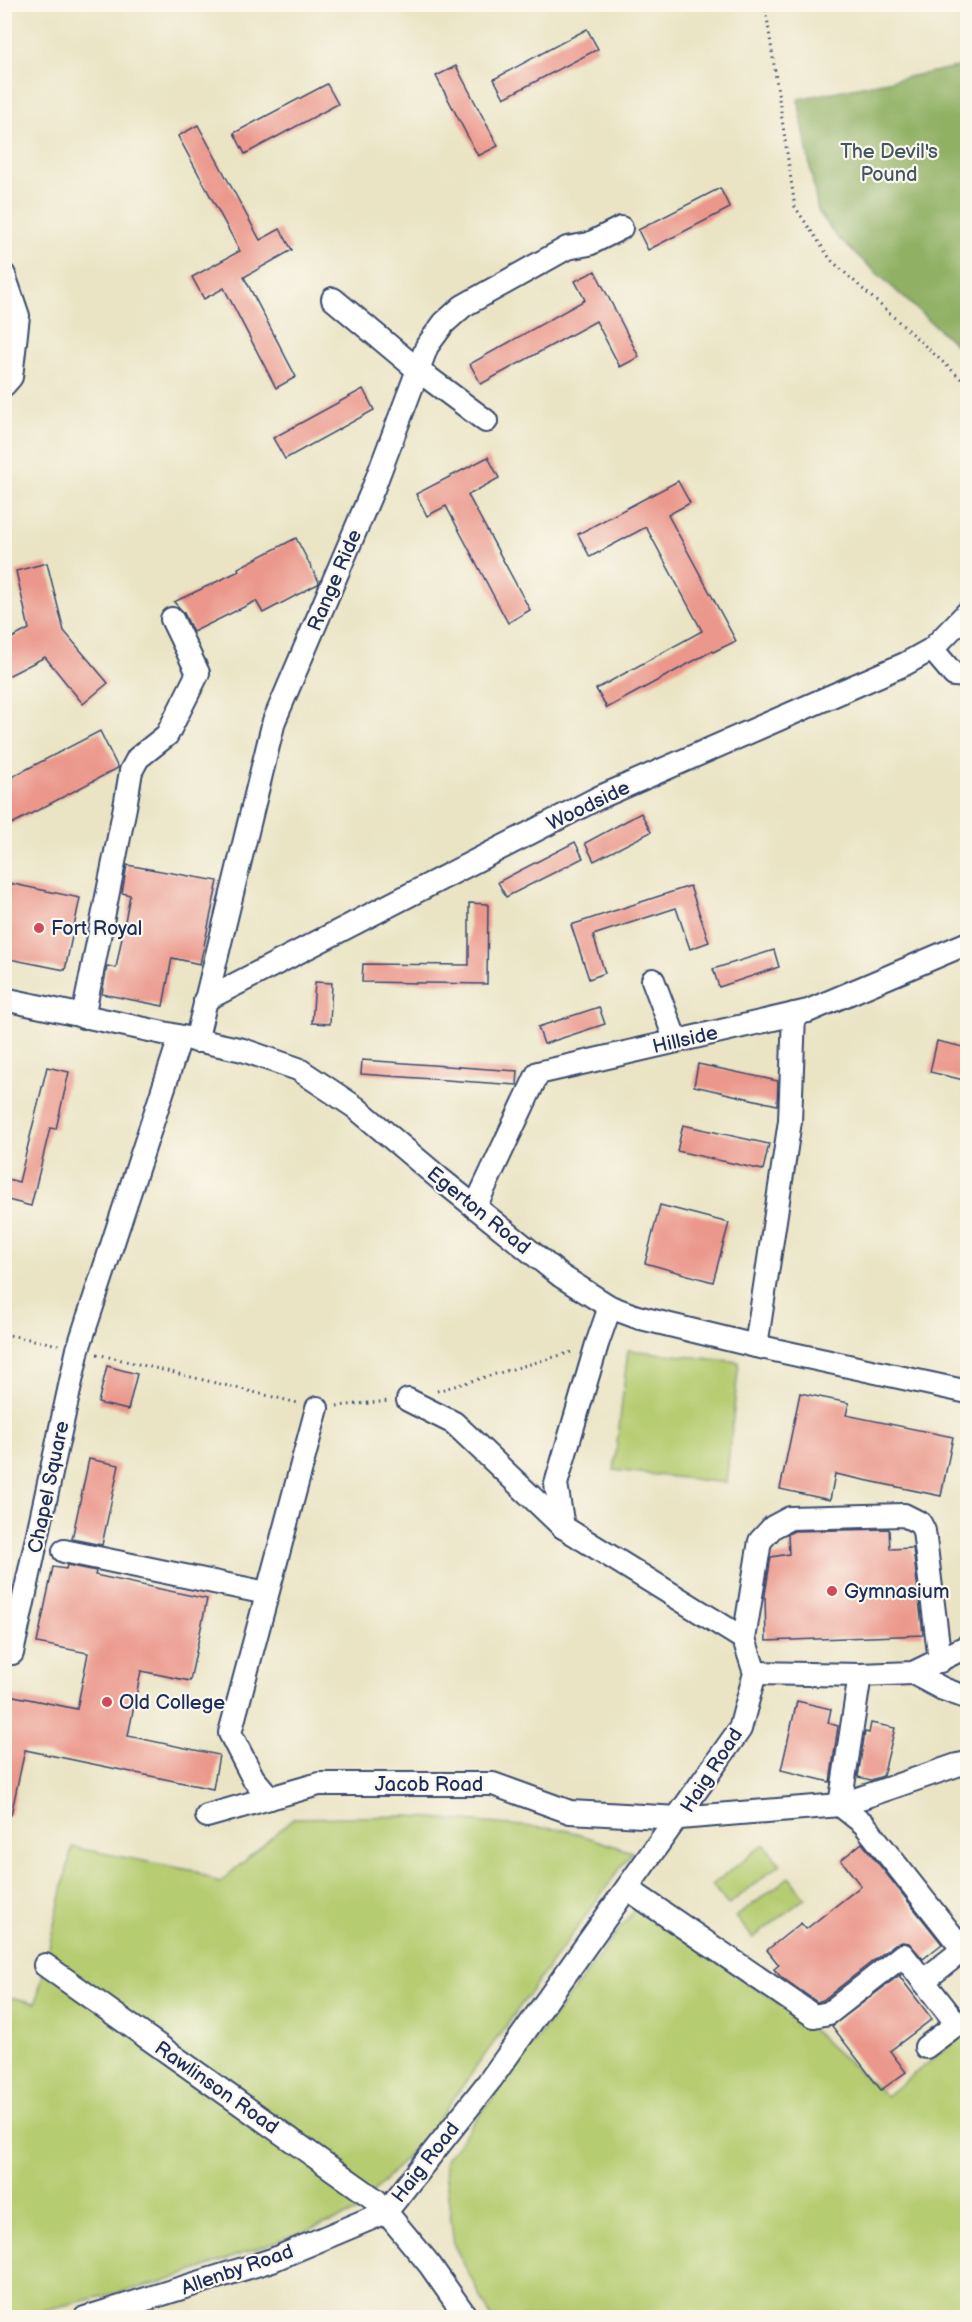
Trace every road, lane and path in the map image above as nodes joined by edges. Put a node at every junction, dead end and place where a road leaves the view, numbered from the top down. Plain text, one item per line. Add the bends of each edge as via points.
1 (765, 4) edge
2 (621, 228) dead end
3 (4, 275) edge
4 (333, 299) dead end
5 (418, 370) junction
6 (4, 385) edge
7 (968, 385) edge
8 (486, 421) dead end
9 (968, 612) edge
10 (172, 620) dead end
11 (932, 650) junction
12 (968, 676) edge
13 (968, 943) edge
14 (653, 980) dead end
15 (4, 999) edge
16 (205, 1000) junction
17 (794, 1014) junction
18 (83, 1017) junction
19 (188, 1040) junction
20 (676, 1041) junction
21 (475, 1208) junction
22 (610, 1307) junction
23 (4, 1334) edge
24 (597, 1344) junction
25 (756, 1346) junction
26 (78, 1349) junction
27 (968, 1392) edge
28 (408, 1400) junction
29 (317, 1408) junction
30 (563, 1527) junction
31 (64, 1551) dead end
32 (267, 1593) junction
33 (744, 1639) junction
34 (968, 1646) edge
35 (4, 1651) edge
36 (939, 1661) junction
37 (755, 1673) junction
38 (913, 1673) junction
39 (860, 1675) junction
40 (968, 1698) edge
41 (968, 1763) edge
42 (270, 1798) junction
43 (840, 1805) junction
44 (207, 1816) dead end
45 (679, 1818) junction
46 (628, 1889) junction
47 (45, 1965) dead end
48 (923, 1981) junction
49 (926, 2047) dead end
50 (386, 2212) junction
51 (85, 2318) edge
52 (467, 2318) edge

1 - 7 path via 795,207 831,260
2 - 5 street, Range Ride via 590,244 567,248 463,306 427,346
3 - 6 street via 18,316 11,377
4 - 5 street
5 - 8 street
5 - 16 street, Range Ride via 373,489 274,721
9 - 11 street, Woodside
10 - 18 street via 198,673 167,735 138,758 130,771
11 - 12 street via 954,675
11 - 16 street, Woodside via 598,798
13 - 17 street, Hillside
14 - 20 street
15 - 18 street, Egerton Road
16 - 19 street, Range Ride
17 - 20 street, Hillside
17 - 25 street via 789,1121
18 - 19 street, Egerton Road
19 - 21 street, Egerton Road via 243,1050 298,1069 355,1107
19 - 26 street, Range Ride
20 - 21 street, Hillside via 538,1073
21 - 22 street, Egerton Road via 561,1276
22 - 24 street
22 - 25 street, Egerton Road
23 - 26 path
24 - 28 path
24 - 30 street via 556,1484
25 - 27 street, Egerton Road
26 - 29 path
26 - 35 street, Chapel Square via 12,1653
28 - 29 path
28 - 30 street via 454,1423
29 - 32 street
30 - 33 street
31 - 32 street
32 - 42 street via 230,1733 253,1778
33 - 36 street via 760,1541 773,1527 790,1518 904,1515 920,1523 924,1531
33 - 37 street
34 - 36 street
36 - 38 street
37 - 39 street
37 - 45 street, Haig Road via 740,1729
38 - 39 street
38 - 40 street
39 - 43 street
41 - 43 street, Jacob Road
42 - 44 street, Jacob Road
42 - 45 street, Jacob Road via 319,1784 493,1784 570,1812
43 - 45 street, Jacob Road
43 - 48 street via 864,1824 961,1947
45 - 46 street, Haig Road
46 - 48 street via 814,2016 829,2013 903,1955
46 - 50 street, Haig Road via 491,2079
47 - 50 street, Rawlinson Road via 376,2200
48 - 49 street via 957,2024
50 - 51 street, Allenby Road via 272,2260
50 - 52 street, Rawlinson Road

